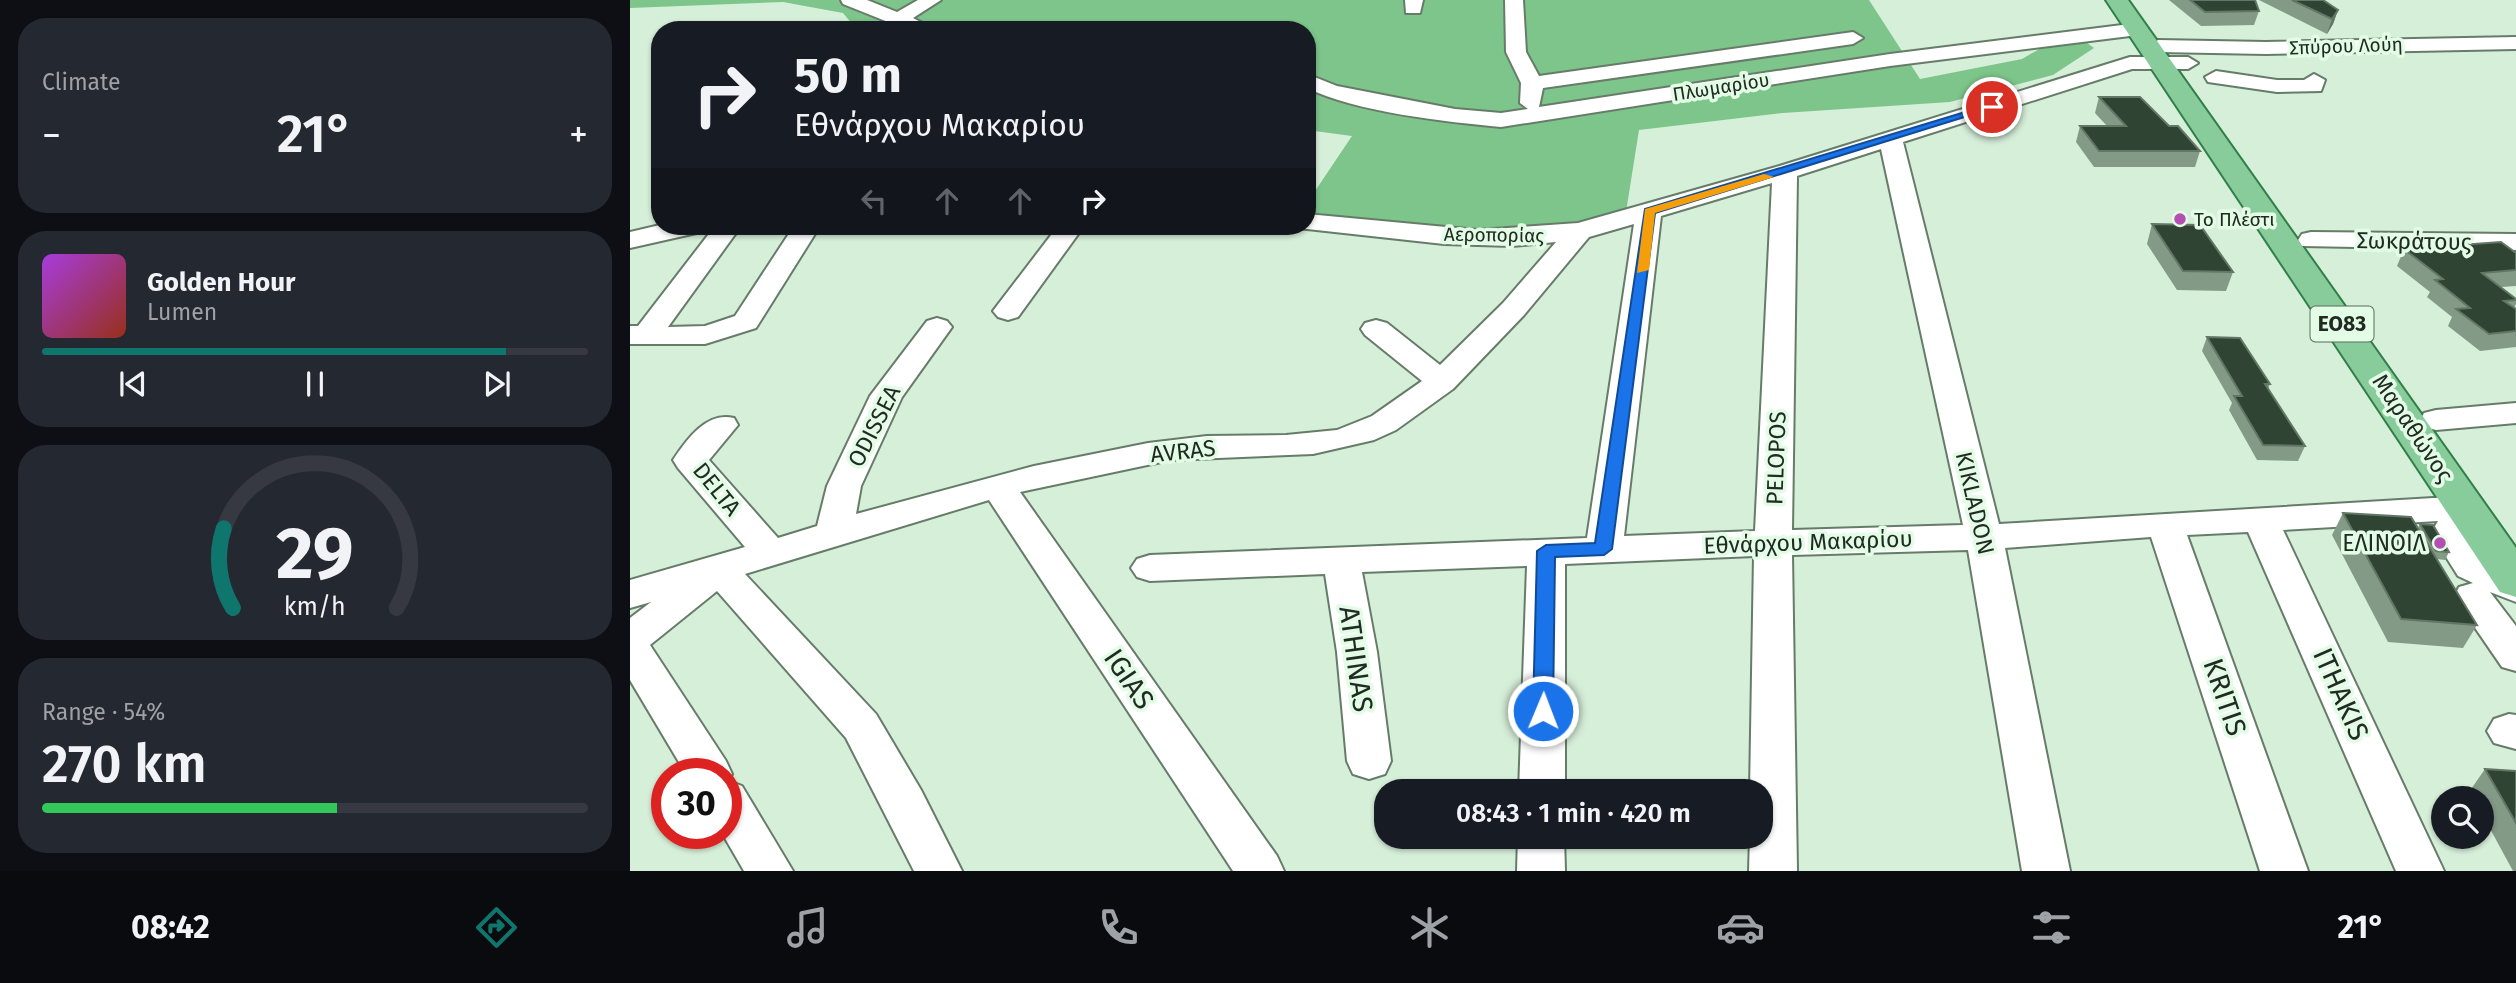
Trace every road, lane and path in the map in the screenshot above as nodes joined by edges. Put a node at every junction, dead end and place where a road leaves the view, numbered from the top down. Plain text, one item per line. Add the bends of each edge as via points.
1 (850, 0) edge
2 (932, 0) edge
3 (1514, 0) edge
4 (2117, 0) edge
5 (2141, 0) edge
6 (898, 19) junction
7 (903, 21) edge
8 (1853, 38) dead end
9 (2516, 43) edge
10 (2266, 48) junction
11 (2174, 60) junction
12 (2125, 66) joint
13 (2314, 80) dead end
14 (1532, 83) junction
15 (1316, 84) edge
16 (1530, 116) junction
17 (1889, 139) junction
18 (1785, 172) junction
19 (1649, 211) junction
20 (1316, 223) edge
21 (1580, 231) junction
22 (652, 235) edge
23 (721, 235) edge
24 (801, 235) edge
25 (1064, 235) edge
26 (630, 240) edge
27 (2311, 240) junction
28 (2516, 242) edge
29 (1008, 311) dead end
30 (937, 327) dead end
31 (1376, 329) dead end
32 (638, 335) edge
33 (1442, 382) junction
34 (2516, 413) edge
35 (2436, 420) junction
36 (722, 425) dead end
37 (998, 486) junction
38 (2467, 508) junction
39 (2260, 519) junction
40 (2165, 524) junction
41 (2516, 534) edge
42 (833, 535) junction
43 (1984, 537) junction
44 (1773, 543) junction
45 (1604, 549) junction
46 (1546, 551) junction
47 (772, 553) junction
48 (1341, 559) junction
49 (1150, 568) dead end
50 (720, 570) junction
51 (2516, 581) edge
52 (2516, 588) edge
53 (630, 594) edge
54 (2473, 597) dead end
55 (630, 639) edge
56 (630, 646) edge
57 (2516, 656) edge
58 (700, 758) edge
59 (1369, 761) dead end
60 (1542, 779) edge
61 (742, 826) edge
62 (1541, 849) edge
63 (769, 871) edge
64 (938, 871) edge
65 (1260, 871) edge
66 (1541, 871) edge
67 (1773, 871) edge
68 (2046, 871) edge
69 (2284, 871) edge
70 (2420, 871) edge

1 - 6 street
2 - 6 street
3 - 14 street via 1516,52
4 - 11 main road, Μαραθώνος / ΕΟ83
5 - 11 main road, Μαραθώνος / ΕΟ83
6 - 7 street
8 - 14 street
9 - 10 street, Σπύρου Λούη
10 - 11 street, Σπύρου Λούη
10 - 11 street via 2219,60 2215,64 2220,74
11 - 12 main road
11 - 13 street via 2296,88 2313,86
11 - 16 street, Πλωμαρίου via 1890,60
11 - 27 main road, Μαραθώνος / ΕΟ83
11 - 38 main road, Μαραθώνος / ΕΟ83 via 2267,221
12 - 17 street, Αεροπορίας
14 - 16 street
15 - 16 street, Πλωμαρίου via 1468,118
17 - 18 street, Αεροπορίας
17 - 43 street, KIKLADON
18 - 19 street, Αεροπορίας
18 - 44 street, PELOPOS
19 - 21 street, Αεροπορίας
19 - 45 street
20 - 21 street, Αεροπορίας via 1470,237 1547,237
21 - 33 street, AVRAS
22 - 26 street
23 - 32 street
24 - 32 street via 746,322 732,331
25 - 29 street
27 - 28 street, Σωκράτους
27 - 35 main road, Μαραθώνος / ΕΟ83
30 - 42 street, ODISSEA via 886,396 844,486
31 - 33 street
33 - 37 street, AVRAS via 1384,423 1334,442 1182,448
34 - 35 street
35 - 41 main road, Μαραθώνος / ΕΟ83
36 - 47 street, DELTA via 690,460
37 - 42 street, AVRAS
37 - 65 street, IGIAS
38 - 39 street, Εθνάρχου Μακαρίου
38 - 51 main road, Μαραθώνος / ΕΟ83
38 - 52 street via 2449,533 2471,567
39 - 40 street, Εθνάρχου Μακαρίου
39 - 70 street, ITHAKIS
40 - 43 street, Εθνάρχου Μακαρίου
40 - 69 street, KRITIS
42 - 47 street, AVRAS
43 - 44 street, Εθνάρχου Μακαρίου
43 - 68 street, KIKLADON
44 - 45 street, Εθνάρχου Μακαρίου
44 - 67 street, PELOPOS
45 - 46 street, Εθνάρχου Μακαρίου
46 - 48 street, Εθνάρχου Μακαρίου
46 - 60 street
47 - 50 street, AVRAS
48 - 49 street, Εθνάρχου Μακαρίου
48 - 59 street, ATHINAS
50 - 53 street, AVRAS
50 - 55 street
50 - 64 street via 861,726
54 - 57 street
56 - 58 street
61 - 63 street
62 - 66 street

